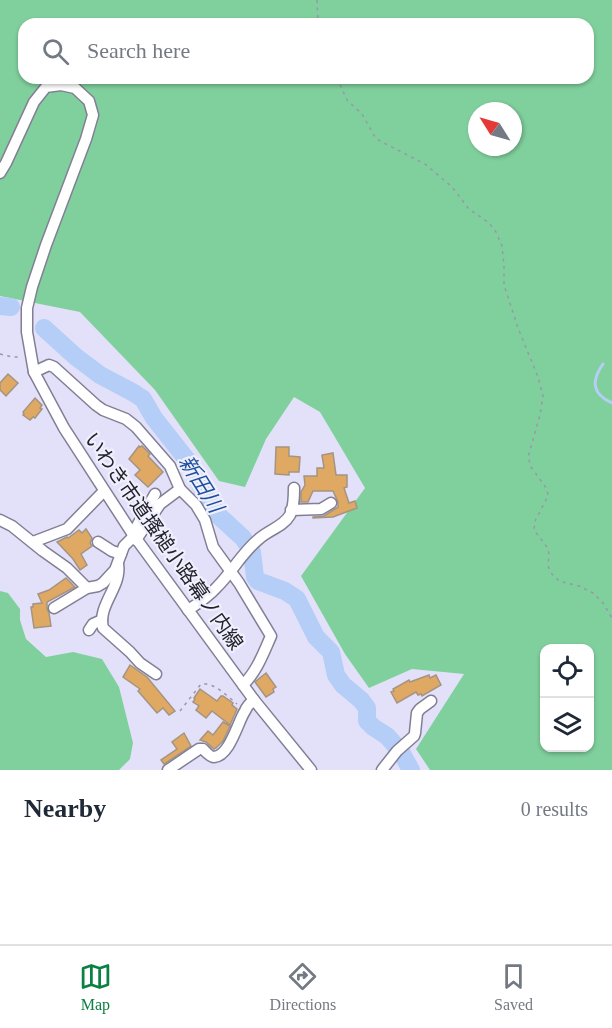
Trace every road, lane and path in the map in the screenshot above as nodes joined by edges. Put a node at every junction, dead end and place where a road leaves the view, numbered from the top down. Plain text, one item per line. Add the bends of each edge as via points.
1 (317, 0) edge
2 (318, 18) edge
3 (340, 84) edge
4 (0, 173) edge
5 (0, 354) edge
6 (31, 357) junction
7 (34, 372) junction
8 (294, 488) dead end
9 (180, 489) junction
10 (104, 491) junction
11 (155, 494) dead end
12 (331, 503) dead end
13 (291, 510) junction
14 (0, 520) edge
15 (134, 536) junction
16 (33, 542) junction
17 (98, 542) dead end
18 (119, 559) junction
19 (231, 571) junction
20 (87, 588) junction
21 (54, 608) dead end
22 (188, 610) junction
23 (612, 618) edge
24 (102, 620) junction
25 (89, 630) dead end
26 (156, 674) dead end
27 (243, 685) junction
28 (254, 700) junction
29 (431, 701) dead end
30 (245, 709) junction
31 (180, 711) dead end
32 (168, 770) edge
33 (311, 770) edge
34 (382, 770) edge

1 - 2 path
3 - 23 path via 347,100 380,141 425,164 496,232 502,246 504,285 543,396 528,457 548,496 534,530 545,543 548,566 556,578 593,593
4 - 6 street, いわき市道搔槌小路幕ノ内線 via 34,102 46,87 75,88 89,101 93,115 86,139 27,308
5 - 6 path
6 - 7 street, いわき市道搔槌小路幕ノ内線
7 - 9 street via 49,365 54,367 96,405 136,427 170,466
7 - 10 street, いわき市道搔槌小路幕ノ内線
8 - 13 street
9 - 15 street via 160,504
9 - 19 street via 206,520 213,547
10 - 15 street, いわき市道搔槌小路幕ノ内線
10 - 16 street via 67,529
11 - 15 street
12 - 13 street via 321,509
13 - 19 street via 285,521 261,537
14 - 16 street
15 - 18 street
15 - 22 street, いわき市道搔槌小路幕ノ内線
16 - 20 street
17 - 18 street
18 - 20 street via 104,584
18 - 24 street via 116,583
19 - 22 street
19 - 27 street via 271,636 258,666
20 - 21 street
22 - 27 street, いわき市道搔槌小路幕ノ内線
24 - 25 street
24 - 26 street via 103,628
27 - 28 street, いわき市道搔槌小路幕ノ内線
28 - 30 street
28 - 33 street, いわき市道搔槌小路幕ノ内線
29 - 34 street via 420,709 414,736
30 - 31 path via 205,683
30 - 32 street via 233,739 221,753 211,757 199,749

